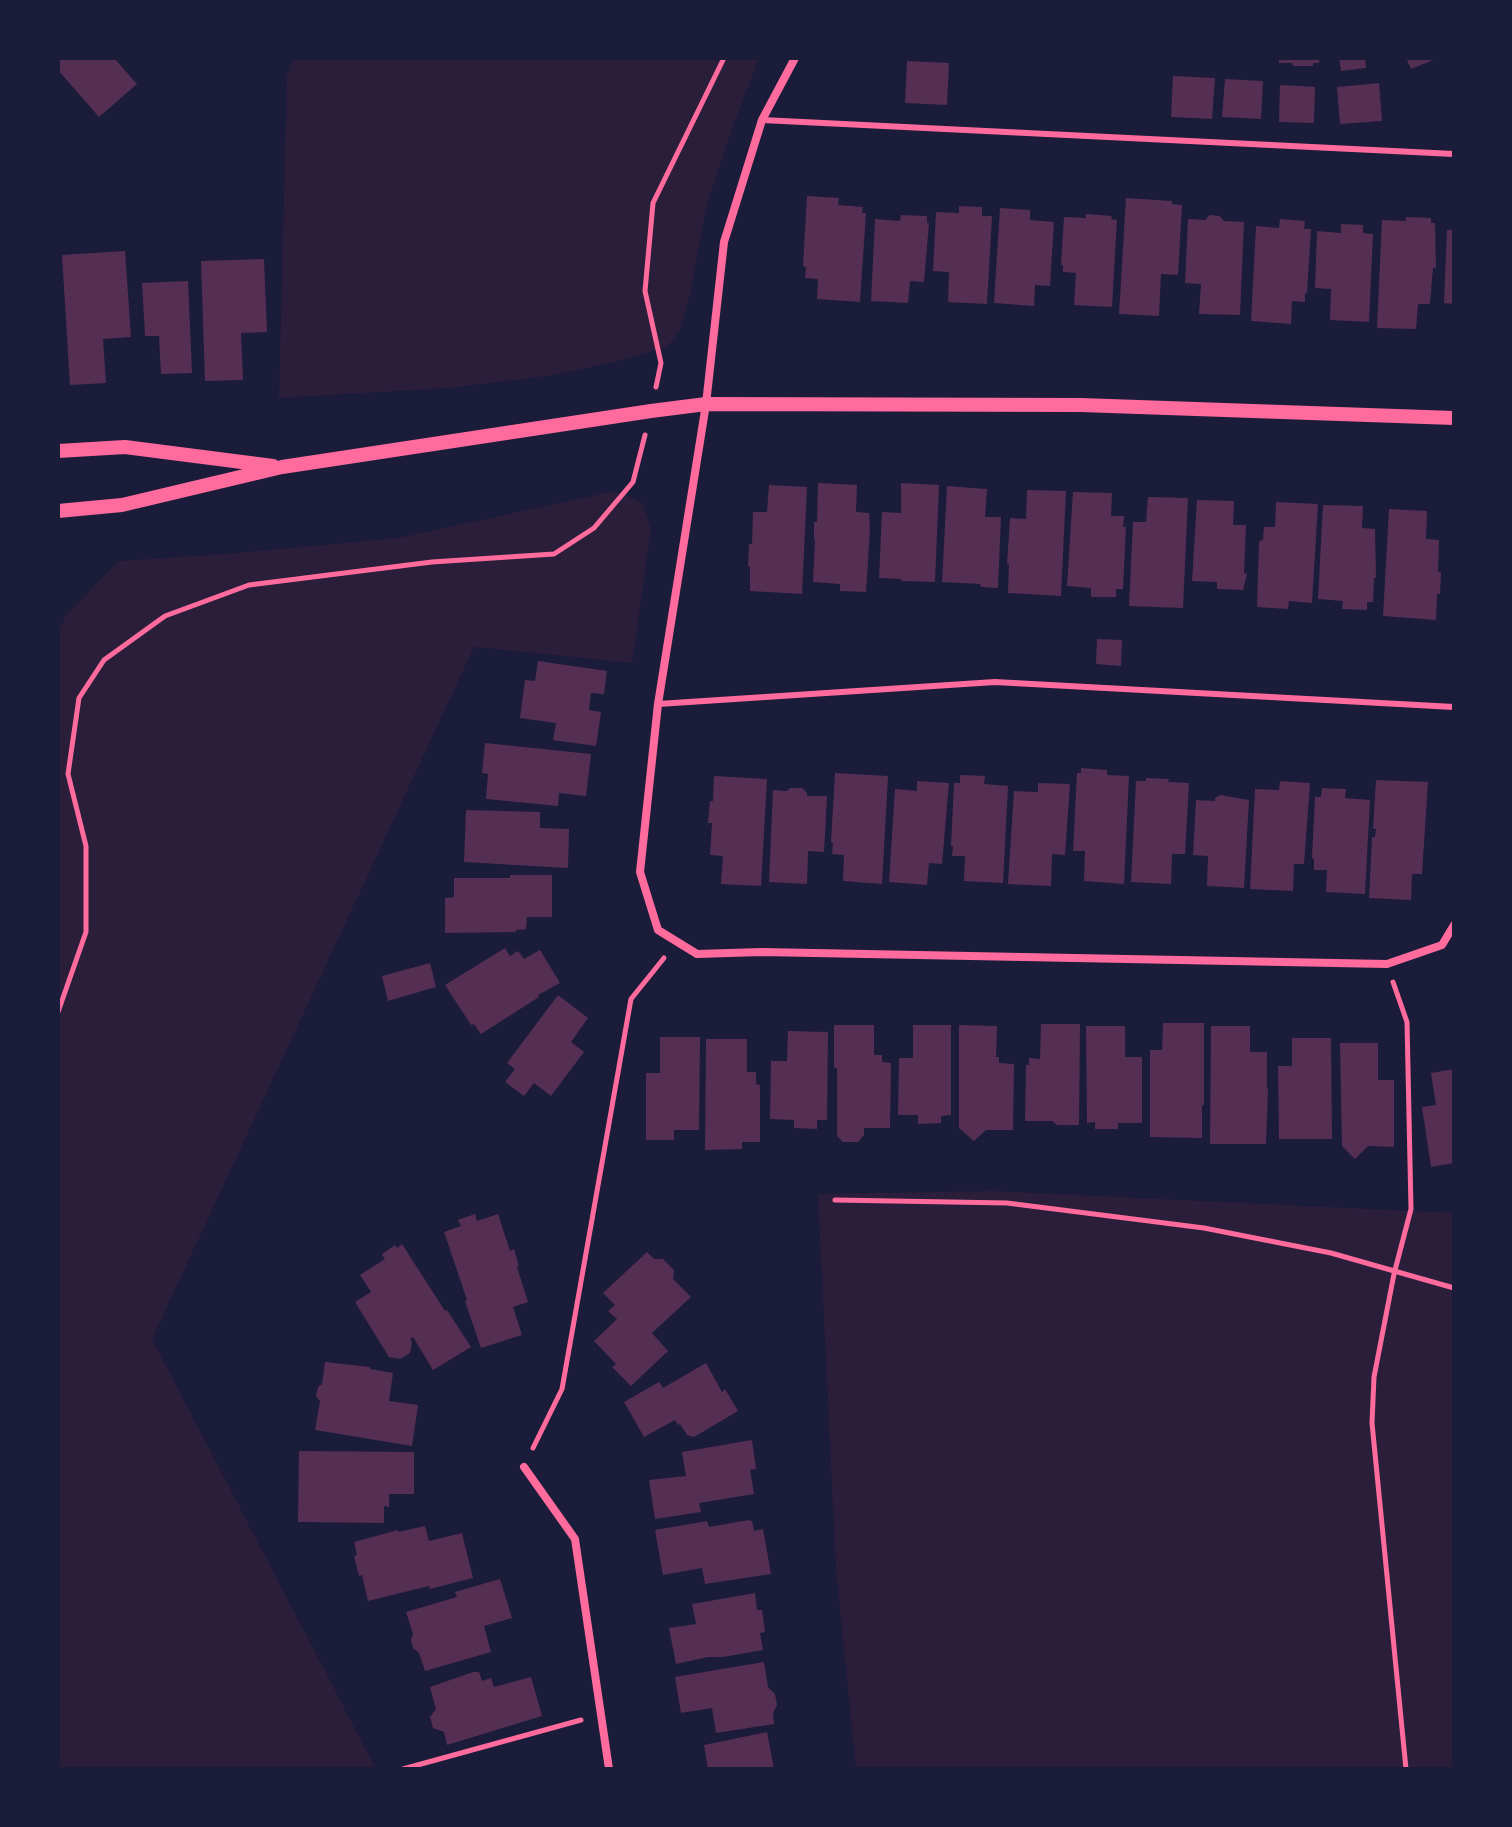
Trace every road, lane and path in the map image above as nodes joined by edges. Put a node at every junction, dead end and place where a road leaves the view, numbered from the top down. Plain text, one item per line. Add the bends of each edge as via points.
1 (724, 58) edge
2 (795, 58) edge
3 (762, 120) junction
4 (1454, 154) edge
5 (706, 404) junction
6 (651, 411) junction
7 (1454, 418) edge
8 (58, 451) edge
9 (282, 467) junction
10 (58, 511) edge
11 (658, 704) junction
12 (1454, 707) edge
13 (1454, 925) edge
14 (677, 942) junction
15 (1387, 964) junction
16 (58, 1012) edge
17 (835, 1200) dead end
18 (1454, 1288) edge
19 (524, 1467) joint
20 (601, 1714) junction
21 (403, 1769) edge
22 (609, 1769) edge
23 (1406, 1769) edge

1 - 6 path via 653,203 645,291 661,363
2 - 3 street
3 - 4 lane
3 - 5 street via 724,242
5 - 6 street
5 - 7 street via 1081,405
5 - 11 street
6 - 9 street
6 - 16 path via 633,482 594,528 554,554 432,562 249,585 165,616 104,660 79,698 68,774 86,846 86,932
8 - 9 street via 125,447
9 - 10 street via 122,505
11 - 12 lane via 995,682
11 - 14 street via 640,872 658,930
13 - 15 street via 1442,945
14 - 15 street via 697,954
14 - 19 path via 631,999 562,1389
15 - 23 path via 1407,1022 1411,1209 1377,1362 1372,1423
17 - 18 path via 1007,1203 1204,1228 1331,1253
19 - 20 street via 575,1539
20 - 21 path
20 - 22 street

